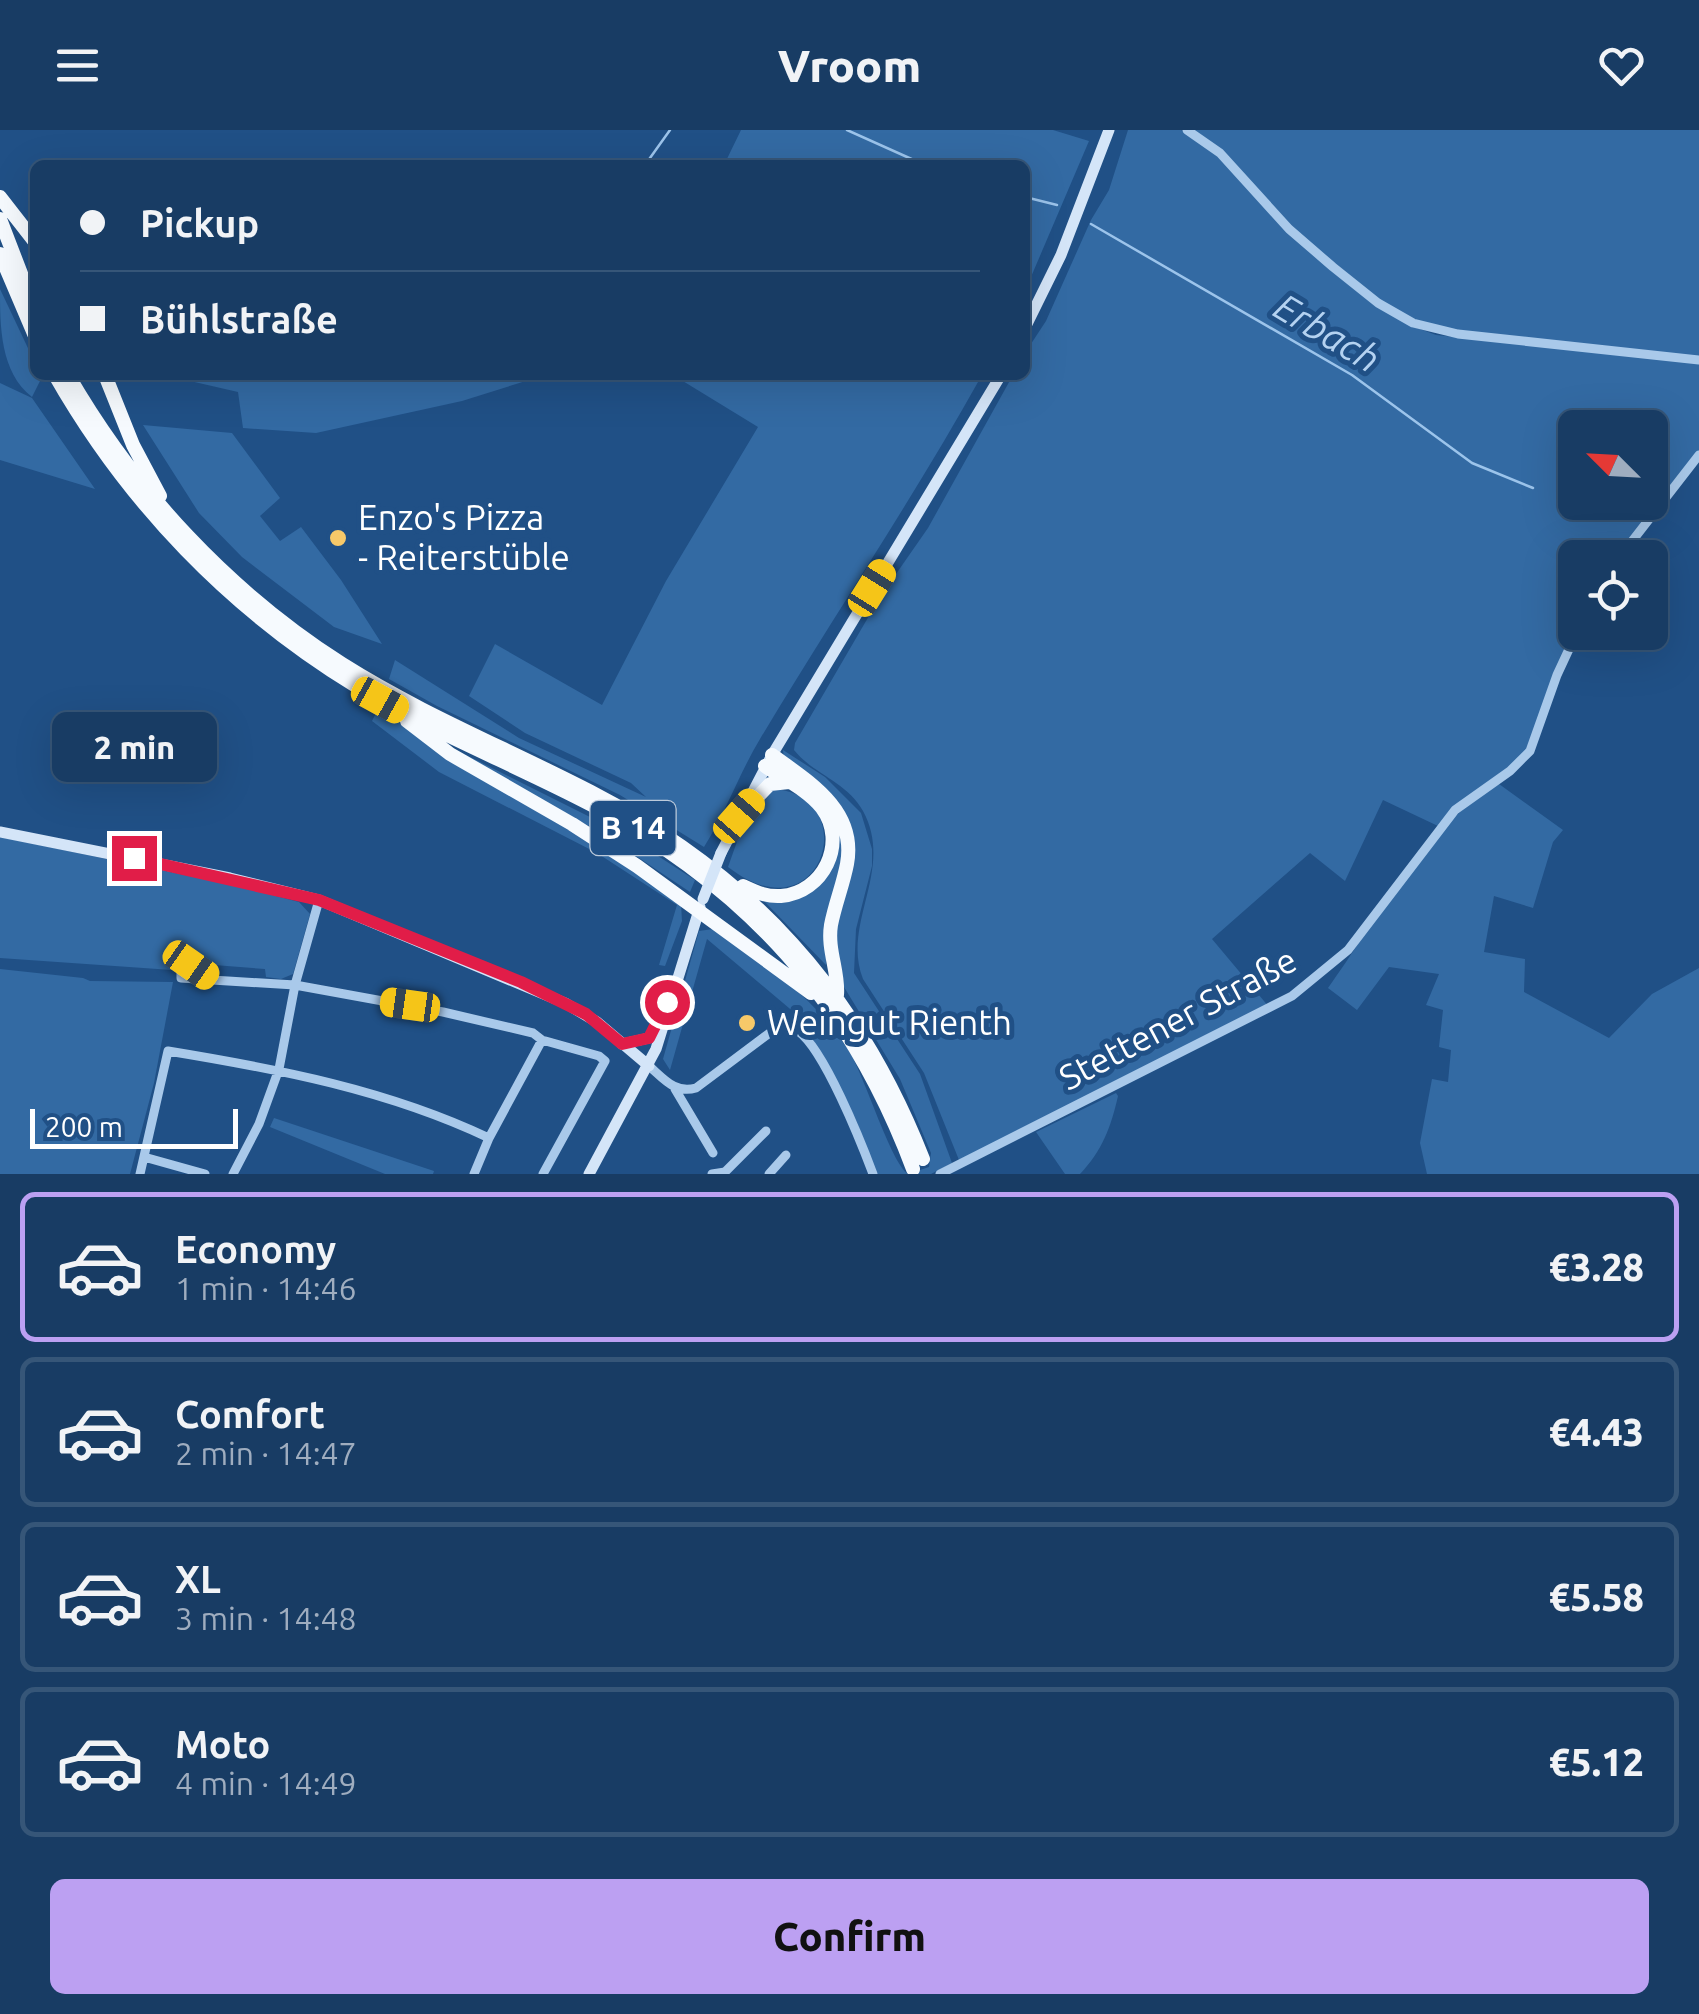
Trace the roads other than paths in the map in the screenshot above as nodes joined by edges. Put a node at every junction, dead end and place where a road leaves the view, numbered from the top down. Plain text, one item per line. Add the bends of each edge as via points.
1 (1109, 130) edge
2 (1187, 130) edge
3 (0, 198) edge
4 (0, 219) edge
5 (30, 235) edge
6 (0, 254) edge
7 (0, 281) edge
8 (30, 314) edge
9 (1030, 318) edge
10 (1699, 360) edge
11 (58, 380) edge
12 (71, 380) edge
13 (107, 380) edge
14 (997, 380) edge
15 (1699, 454) edge
16 (175, 522) junction
17 (1633, 540) edge
18 (1569, 650) edge
19 (401, 712) junction
20 (768, 761) junction
21 (790, 782) junction
22 (739, 816) junction
23 (0, 832) edge
24 (730, 882) junction
25 (319, 900) junction
26 (700, 905) junction
27 (178, 978) dead end
28 (677, 979) junction
29 (295, 985) junction
30 (831, 998) junction
31 (542, 1040) junction
32 (622, 1044) junction
33 (649, 1066) junction
34 (279, 1069) junction
35 (676, 1089) junction
36 (766, 1131) dead end
37 (489, 1138) junction
38 (713, 1152) dead end
39 (786, 1155) dead end
40 (144, 1157) junction
41 (918, 1164) dead end
42 (234, 1172) edge
43 (727, 1173) edge
44 (140, 1174) edge
45 (205, 1174) edge
46 (249, 1174) edge
47 (474, 1174) edge
48 (543, 1174) edge
49 (589, 1174) edge
50 (712, 1174) edge
51 (769, 1174) edge
52 (873, 1174) edge
53 (940, 1174) edge

1 - 9 main road
2 - 10 street via 1220,154 1332,267 1414,323
3 - 5 highway
4 - 8 highway
6 - 8 highway
7 - 8 highway via 14,306
11 - 19 highway, B 14 via 112,465 196,562 296,646
12 - 16 highway, B 14 via 115,449
13 - 16 highway
14 - 20 main road
15 - 17 street
16 - 24 highway, B 14 via 239,587 327,654 624,810
18 - 53 street, Stettener Straße via 1530,751 1455,810 1348,950 1320,975 1292,996
19 - 26 highway via 450,754
19 - 30 highway, B 14 via 590,804 670,852 756,921
20 - 21 highway, B 14
20 - 22 main road
20 - 30 highway via 826,796 846,830 847,864 831,926
21 - 22 highway via 770,784
21 - 24 highway, B 14 via 828,818 833,846 823,872 784,896
22 - 26 main road, bridge
23 - 25 main road
24 - 30 highway, B 14 via 786,934
25 - 29 street
25 - 32 main road via 521,982 586,1014
26 - 28 main road
26 - 30 highway via 811,992
27 - 29 street via 186,964 212,980
28 - 32 main road via 649,1038
28 - 33 main road
29 - 31 street via 490,1021
29 - 34 street
30 - 41 highway, B 14 via 889,1081
31 - 37 street
31 - 48 street via 605,1061
32 - 33 main road
33 - 35 street
33 - 49 main road
34 - 37 street via 420,1108
34 - 40 street via 168,1051
34 - 42 street
35 - 38 street
35 - 52 street via 696,1088 775,1029 797,1029 822,1063
36 - 43 street
37 - 47 street
39 - 51 street
40 - 44 street
40 - 45 street
42 - 46 street
43 - 50 street

